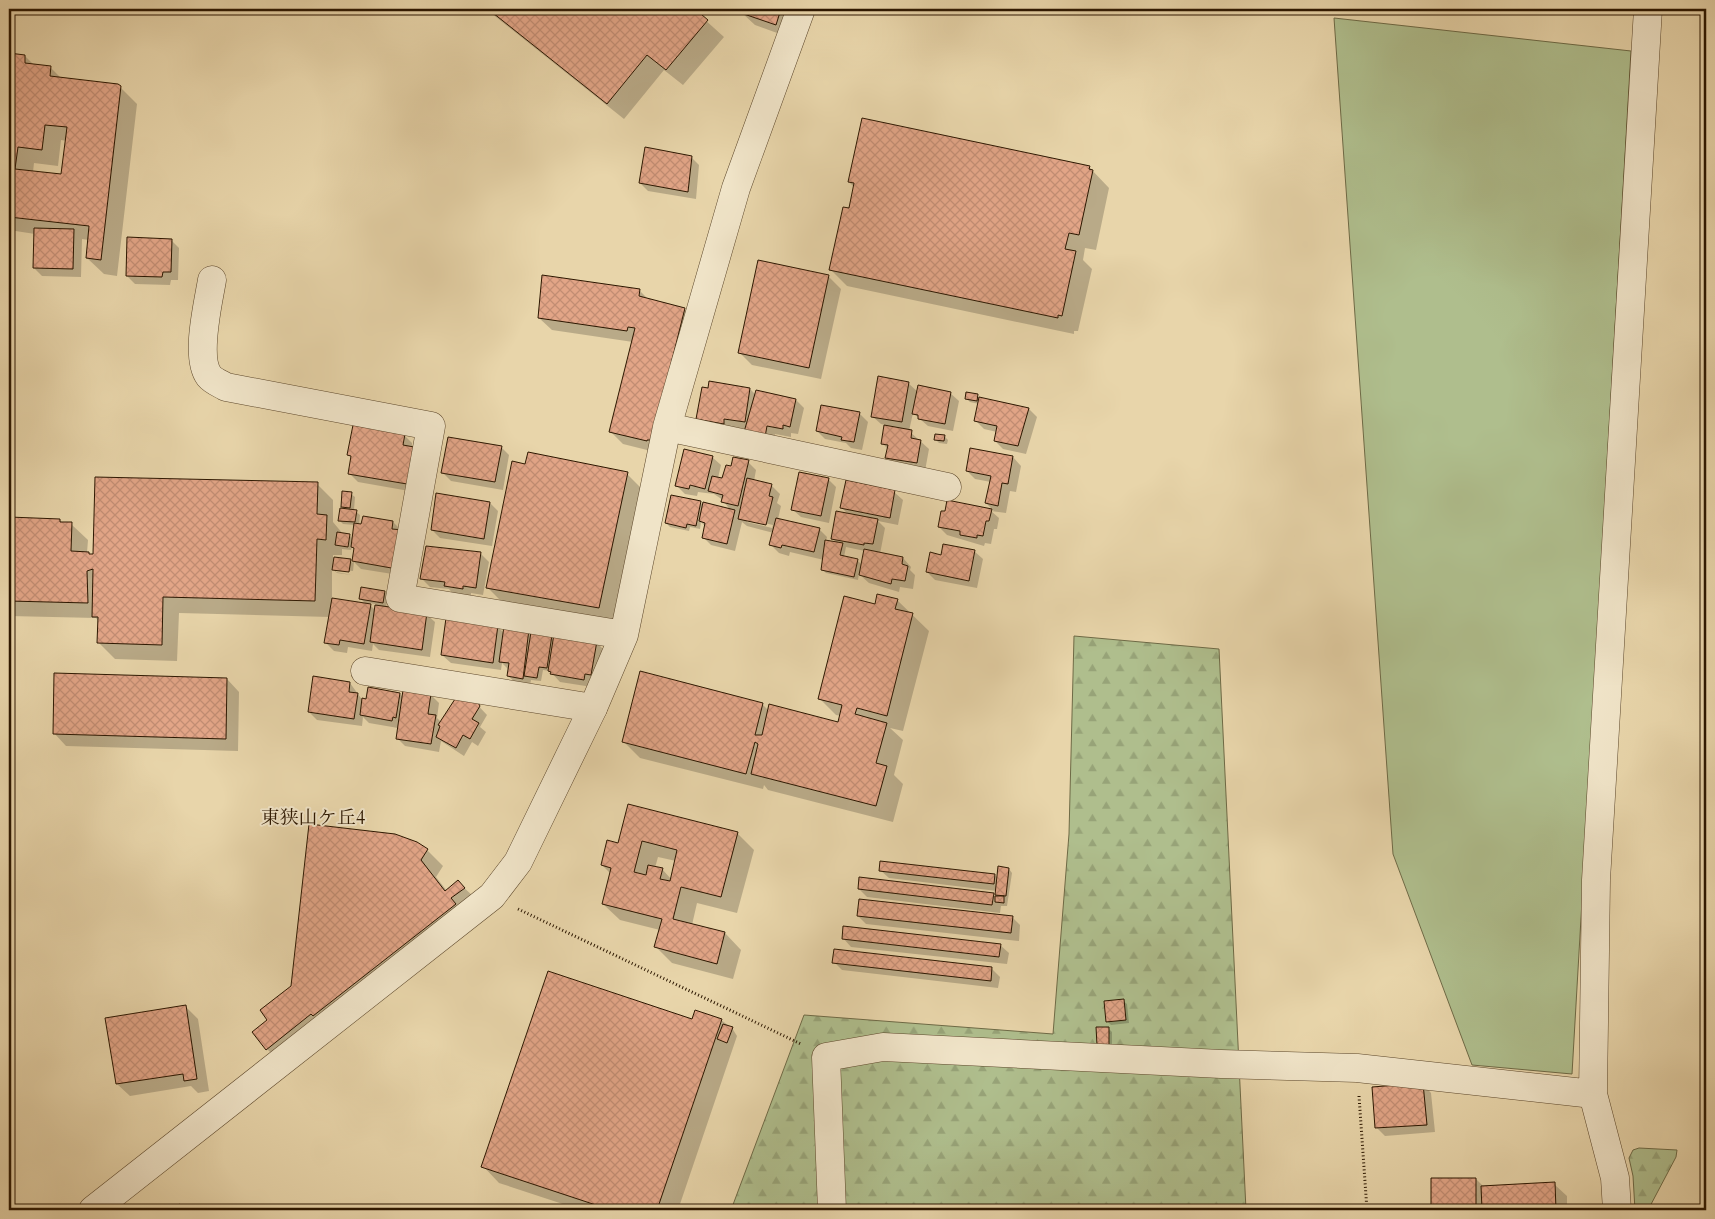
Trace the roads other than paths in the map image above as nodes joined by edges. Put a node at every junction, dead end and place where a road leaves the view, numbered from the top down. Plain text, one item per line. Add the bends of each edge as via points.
1 (801, 9) edge
2 (1648, 9) edge
3 (212, 280) dead end
4 (667, 427) junction
5 (948, 487) dead end
6 (624, 635) junction
7 (364, 671) dead end
8 (593, 708) junction
9 (1593, 1094) junction
10 (93, 1210) edge
11 (832, 1210) edge
12 (1617, 1210) edge

1 - 4 street via 736,188
2 - 9 street via 1596,880
3 - 6 street via 203,360 210,377 226,387 430,426 400,598
4 - 5 street
4 - 6 street
6 - 8 street
7 - 8 street
8 - 10 street via 518,862 492,896
9 - 11 street via 1357,1068 883,1046 826,1056
9 - 12 street via 1615,1178

